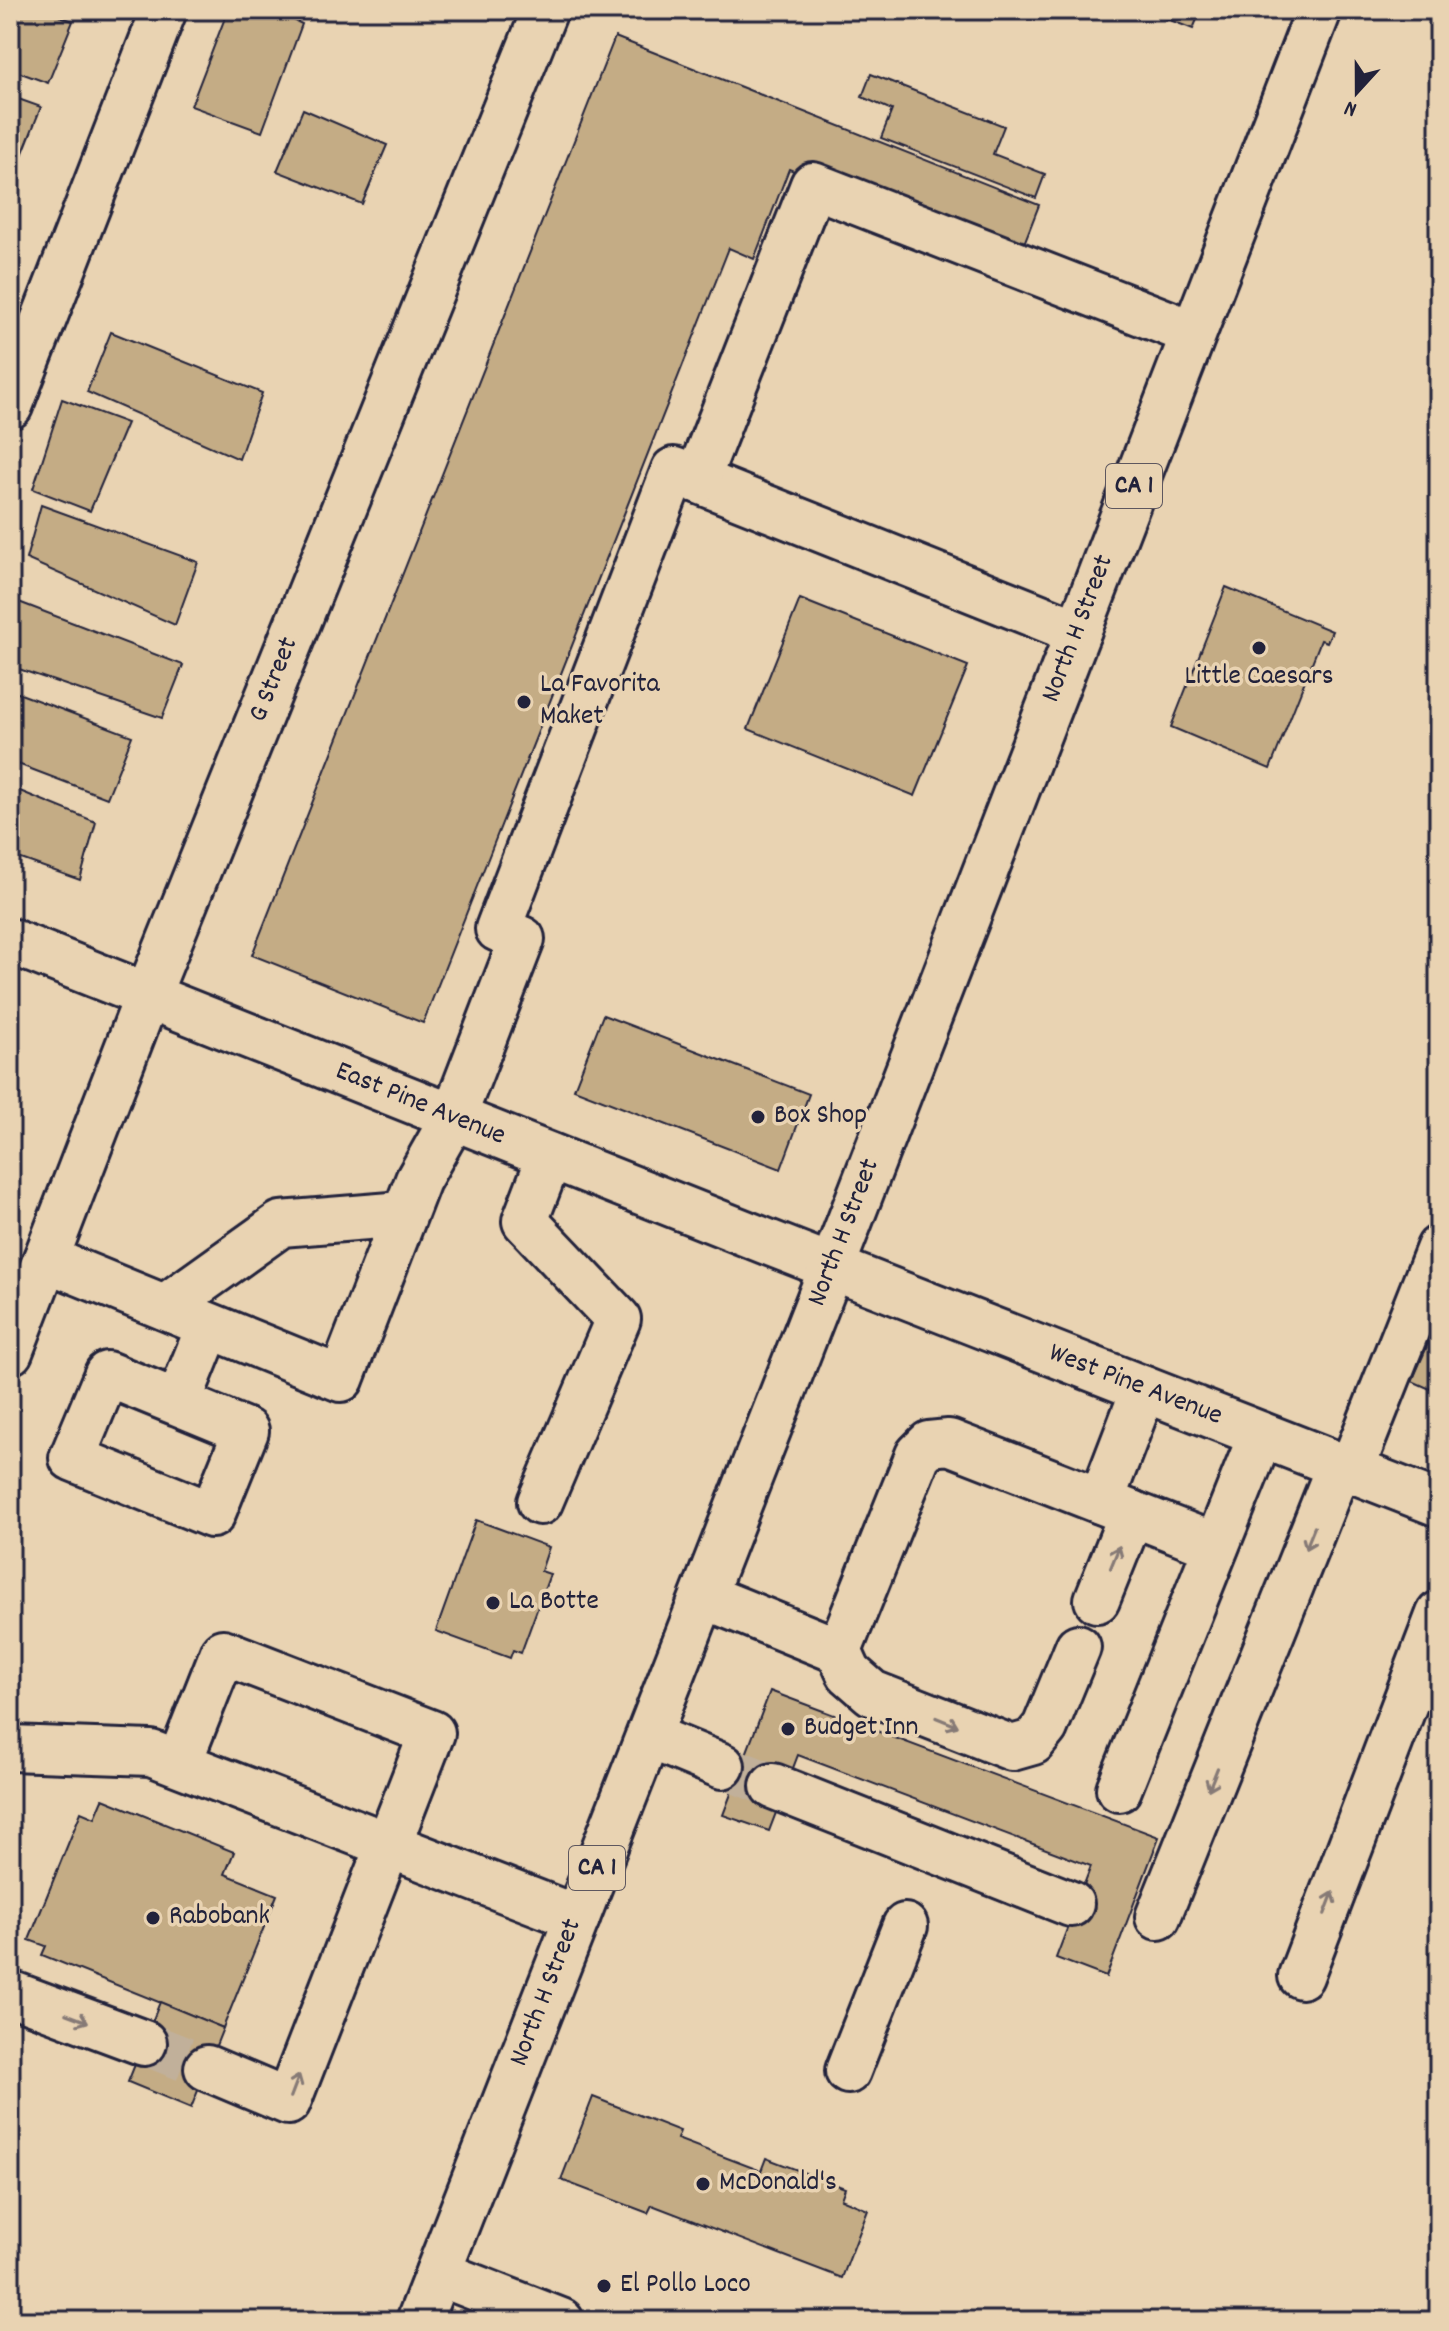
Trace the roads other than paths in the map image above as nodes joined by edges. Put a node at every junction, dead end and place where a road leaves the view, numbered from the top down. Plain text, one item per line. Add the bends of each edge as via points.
1 (164, 10) edge
2 (545, 10) edge
3 (1319, 10) edge
4 (1193, 333) junction
5 (10, 406) edge
6 (697, 480) junction
7 (1078, 632) junction
8 (10, 941) edge
9 (147, 997) junction
10 (453, 1118) junction
11 (550, 1156) junction
12 (404, 1214) junction
13 (1439, 1248) edge
14 (46, 1259) junction
15 (832, 1267) junction
16 (20, 1297) edge
17 (165, 1307) junction
18 (209, 1326) junction
19 (10, 1352) edge
20 (1144, 1389) junction
21 (178, 1403) dead end
22 (1261, 1435) junction
23 (1345, 1468) junction
24 (540, 1502) dead end
25 (1439, 1504) edge
26 (1117, 1507) junction
27 (1216, 1546) junction
28 (704, 1596) junction
29 (1097, 1600) dead end
30 (1439, 1614) edge
31 (1078, 1647) dead end
32 (839, 1651) junction
33 (649, 1736) junction
34 (10, 1748) edge
35 (179, 1763) junction
36 (722, 1766) tunnel mouth
37 (773, 1786) tunnel mouth
38 (1119, 1789) dead end
39 (388, 1844) junction
40 (1071, 1904) dead end
41 (1158, 1917) dead end
42 (577, 1918) junction
43 (905, 1926) dead end
44 (1301, 1976) dead end
45 (10, 1993) edge
46 (144, 2043) tunnel mouth
47 (207, 2068) tunnel mouth
48 (848, 2071) dead end
49 (438, 2273) junction
50 (419, 2321) edge
51 (561, 2321) edge

1 - 5 main road
2 - 9 main road, G Street
3 - 4 main road, North H Street / CA 1
4 - 6 main road via 813,185
4 - 7 main road, North H Street / CA 1
6 - 7 main road
6 - 10 main road via 674,470 503,915 498,929 522,939
7 - 15 main road, North H Street / CA 1
8 - 9 main road, East Pine Avenue
9 - 10 main road, East Pine Avenue
9 - 14 main road, G Street
10 - 11 main road, East Pine Avenue
10 - 12 main road
11 - 15 main road, East Pine Avenue
11 - 24 main road via 525,1221 618,1319
12 - 17 main road via 281,1224
12 - 18 main road via 341,1379
13 - 23 main road
14 - 16 main road, G Street
14 - 17 main road
15 - 20 main road, West Pine Avenue
15 - 28 main road, North H Street / CA 1
16 - 19 main road, G Street
17 - 18 main road
18 - 21 main road
20 - 22 main road, West Pine Avenue
20 - 26 main road
22 - 23 main road, West Pine Avenue
22 - 27 main road
23 - 25 main road, West Pine Avenue
23 -> 41 main road
26 - 27 main road
29 -> 26 main road
26 - 32 main road via 949,1442 929,1444 918,1455
27 - 38 main road
28 - 32 main road
28 - 33 main road, North H Street / CA 1
44 -> 30 main road
32 -> 31 main road via 849,1673 872,1693 1012,1748 1033,1742 1045,1727
33 - 36 main road
33 - 42 main road, North H Street / CA 1
34 - 35 main road via 151,1753
35 - 39 main road
35 - 39 main road via 223,1652 432,1733
37 - 40 main road
39 - 42 main road
47 -> 39 main road via 288,2102
42 - 49 main road, North H Street / CA 1
43 - 48 main road
45 -> 46 main road
49 - 50 main road, North H Street / CA 1
49 - 51 main road

